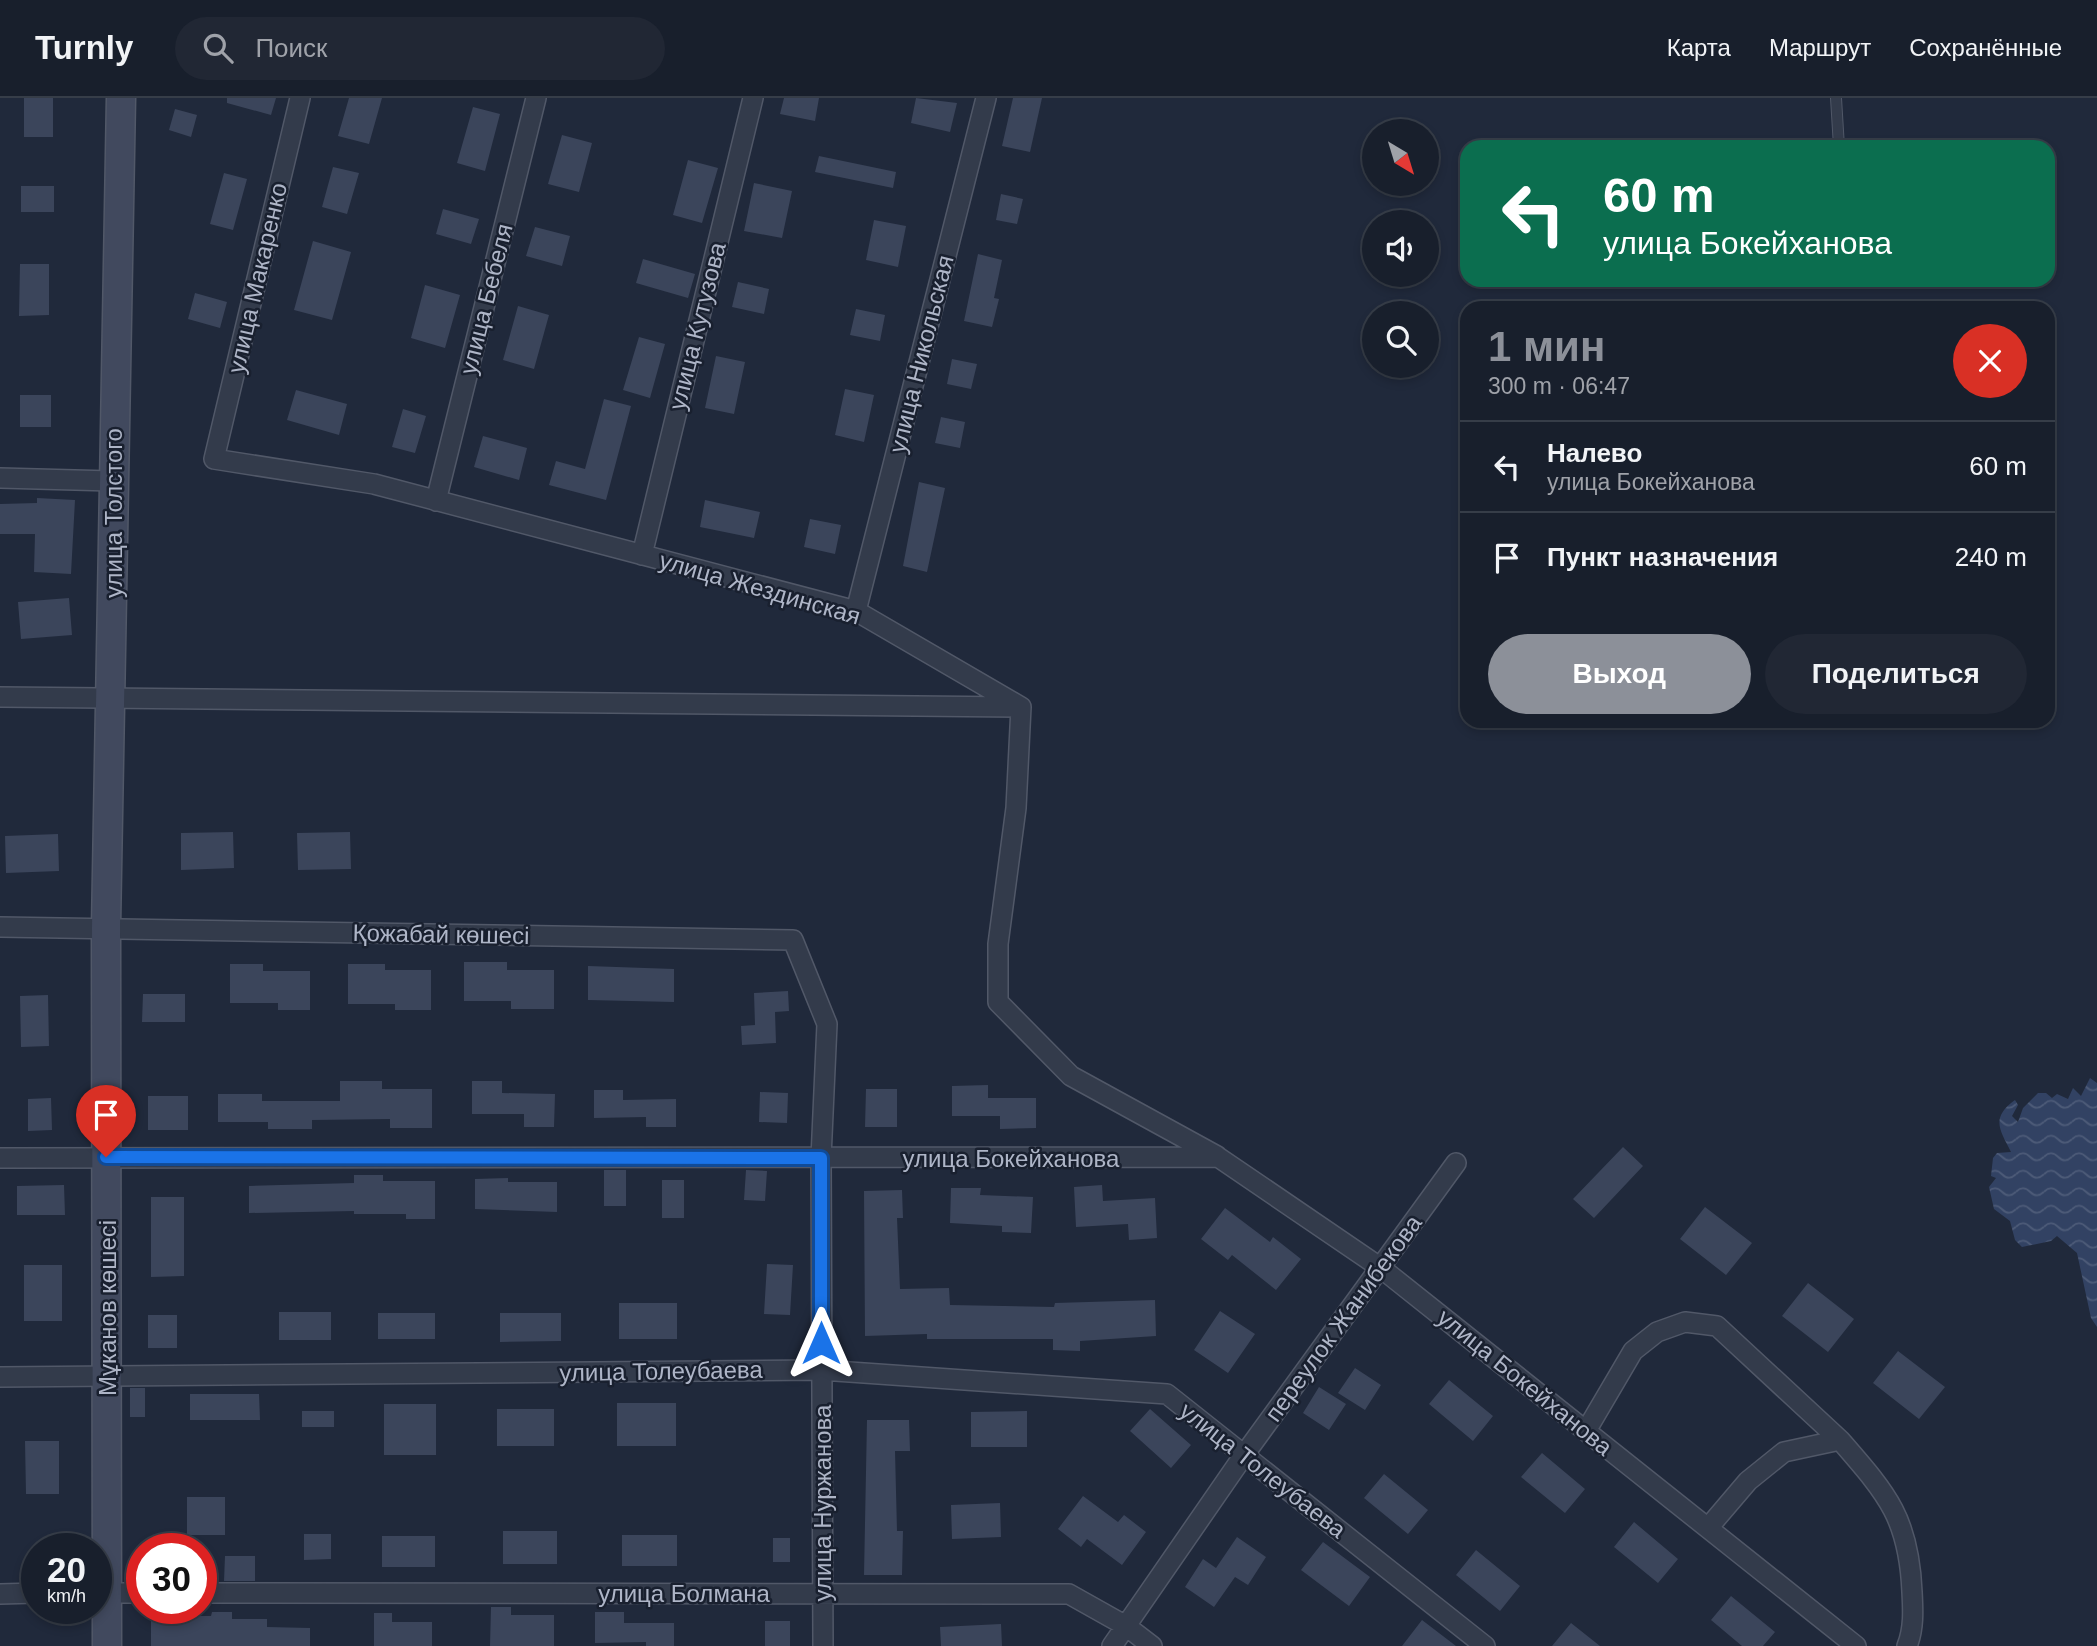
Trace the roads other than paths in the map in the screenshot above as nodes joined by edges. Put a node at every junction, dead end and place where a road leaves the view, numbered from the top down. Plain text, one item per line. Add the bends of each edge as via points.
1 (121, 98) edge
2 (300, 98) edge
3 (536, 98) edge
4 (753, 98) edge
5 (986, 98) edge
6 (1836, 98) edge
7 (1839, 140) edge
8 (214, 458) joint
9 (0, 478) edge
10 (112, 481) junction
11 (436, 501) junction
12 (642, 555) junction
13 (856, 611) junction
14 (0, 697) edge
15 (112, 698) junction
16 (1021, 707) junction
17 (0, 927) edge
18 (106, 927) junction
19 (827, 1024) joint
20 (106, 1157) junction
21 (1218, 1157) junction
22 (0, 1158) edge
23 (821, 1158) junction
24 (1456, 1163) dead end
25 (1381, 1268) junction
26 (821, 1370) junction
27 (0, 1377) edge
28 (107, 1377) junction
29 (1586, 1431) junction
30 (1840, 1440) junction
31 (1244, 1455) junction
32 (1708, 1528) junction
33 (103, 1533) edge
34 (217, 1592) edge
35 (21, 1593) edge
36 (823, 1593) junction
37 (0, 1594) edge
38 (105, 1624) edge
39 (1126, 1626) junction
40 (107, 1646) edge
41 (823, 1646) edge
42 (1111, 1646) edge
43 (1152, 1646) edge
44 (1485, 1646) edge
45 (1856, 1646) edge
46 (1906, 1646) edge

1 - 10 street, улица Толстого
2 - 8 street, улица Макаренко
3 - 11 street, улица Бебеля
4 - 12 street, улица Кутузова
5 - 13 street, улица Никольская
6 - 7 lane
8 - 11 street, улица Жездинская via 374,484
9 - 10 street
10 - 15 street, улица Толстого
11 - 12 street, улица Жездинская
12 - 13 street, улица Жездинская
13 - 16 street, улица Жездинская
14 - 15 street
15 - 16 street
15 - 18 street, улица Толстого
16 - 21 street via 1016,808 998,944 998,1002 1071,1076
17 - 18 street, Қожабай көшесі
18 - 19 street, Қожабай көшесі via 793,940
18 - 20 street, Мұканов көшесі
19 - 23 street, улица Нуржанова
20 - 22 street, улица Бокейханова
20 - 23 street, улица Бокейханова
20 - 28 street, Мұканов көшесі
21 - 23 street, улица Бокейханова
21 - 25 street, улица Бокейханова
23 - 26 street, улица Нуржанова
24 - 25 street, переулок Жанибекова
25 - 29 street, улица Бокейханова
25 - 31 street, переулок Жанибекова
26 - 28 street, улица Толеубаева
26 - 31 street, улица Толеубаева via 1167,1394
26 - 36 street, улица Нуржанова
27 - 28 street, улица Толеубаева
28 - 33 street, Мұканов көшесі
29 - 30 street via 1633,1351 1657,1332 1685,1322 1717,1326
29 - 32 street, улица Бокейханова
30 - 32 street via 1784,1452 1748,1482
30 - 46 street via 1899,1517 1911,1560 1914,1615
31 - 39 street, переулок Жанибекова
31 - 44 street, улица Толеубаева
32 - 45 street, улица Бокейханова
34 - 36 street, улица Болмана
35 - 37 street
36 - 39 street, улица Болмана via 1069,1594
36 - 41 street, улица Нуржанова
38 - 40 street, Мұканов көшесі
39 - 42 street, переулок Жанибекова
39 - 43 street, улица Болмана

